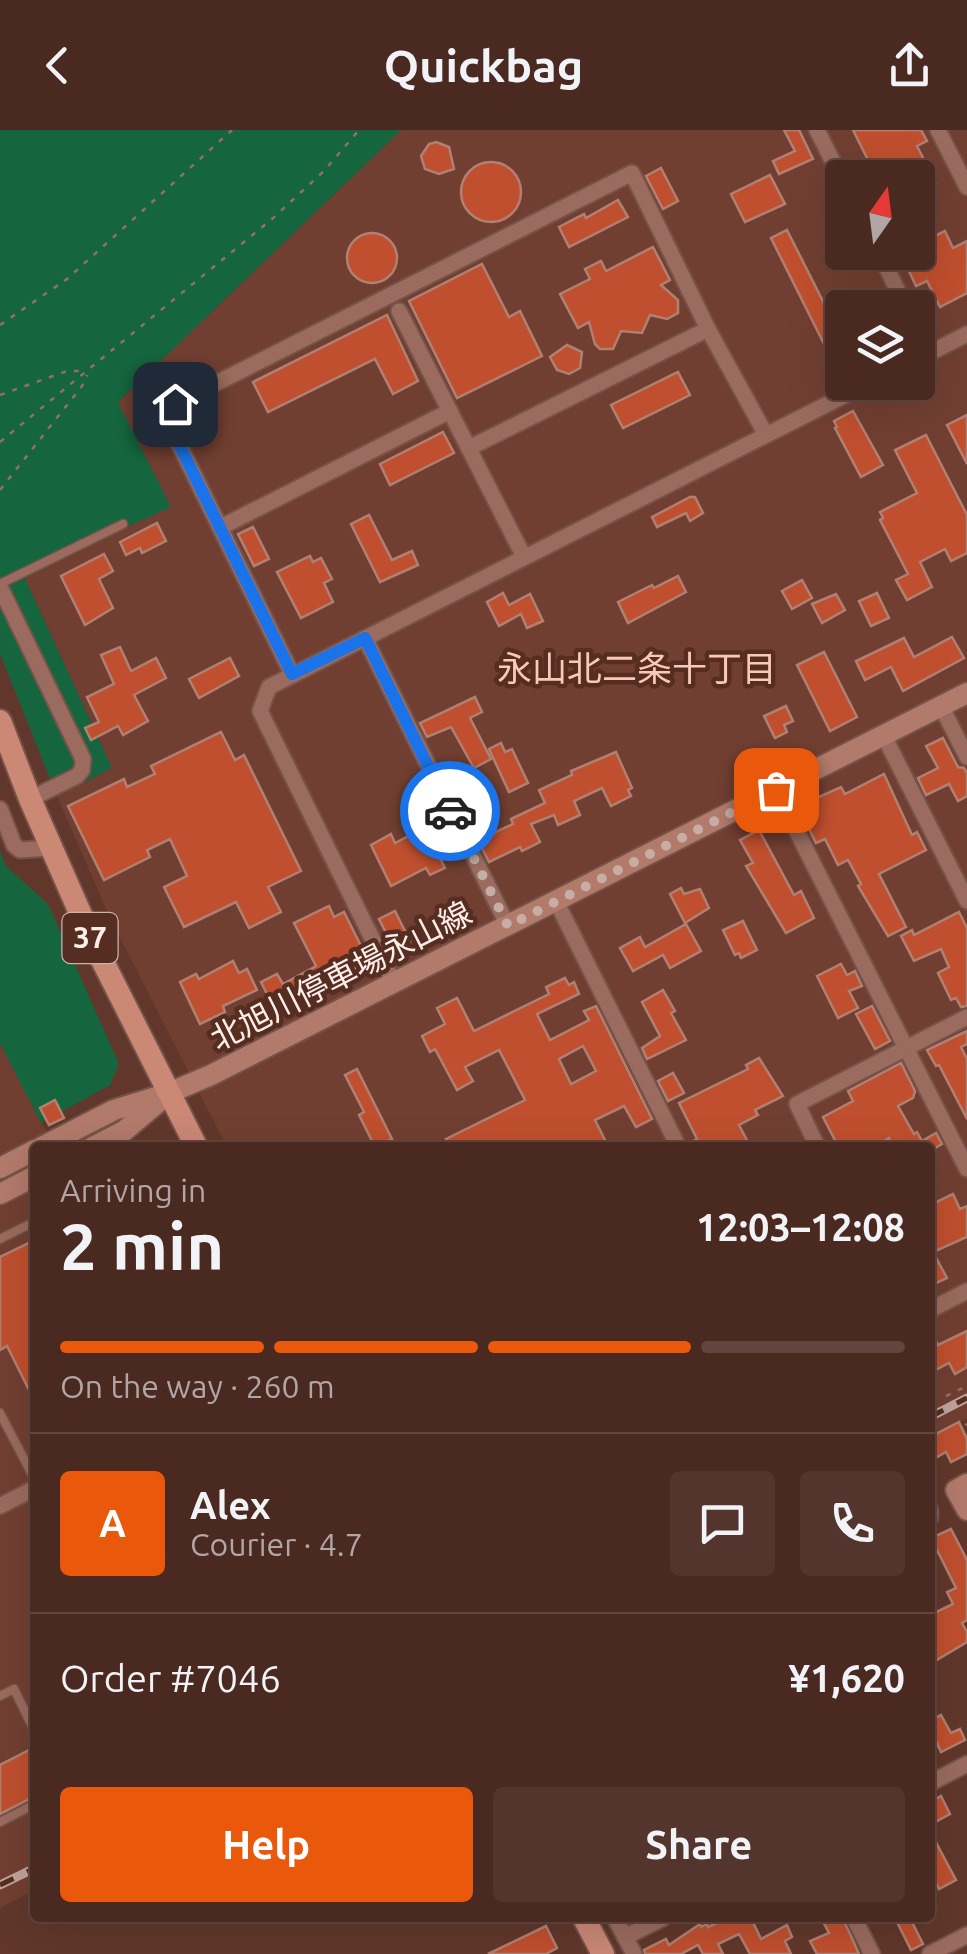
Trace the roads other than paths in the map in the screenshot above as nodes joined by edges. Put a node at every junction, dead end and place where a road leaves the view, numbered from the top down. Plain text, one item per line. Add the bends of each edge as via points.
1 (818, 130) edge
2 (938, 130) edge
3 (832, 160) edge
4 (967, 187) edge
5 (399, 312) dead end
6 (708, 329) junction
7 (967, 334) edge
8 (935, 350) edge
9 (835, 400) edge
10 (450, 411) junction
11 (766, 435) junction
12 (470, 448) junction
13 (123, 524) dead end
14 (221, 527) junction
15 (524, 557) junction
16 (0, 586) edge
17 (365, 638) junction
18 (292, 674) junction
19 (967, 694) edge
20 (941, 706) junction
21 (0, 721) edge
22 (884, 736) junction
23 (967, 757) edge
24 (776, 790) junction
25 (30, 799) junction
26 (0, 809) edge
27 (51, 848) junction
28 (967, 900) edge
29 (556, 903) junction
30 (508, 926) junction
31 (394, 982) junction
32 (967, 1017) edge
33 (906, 1048) junction
34 (169, 1093) junction
35 (51, 1142) edge
36 (103, 1142) edge
37 (194, 1142) edge
38 (676, 1142) edge
39 (815, 1142) edge
40 (30, 1153) edge
41 (0, 1168) edge
42 (967, 1169) edge
43 (30, 1179) edge
44 (0, 1194) edge
45 (28, 1225) dead end
46 (0, 1238) edge
47 (967, 1292) edge
48 (935, 1308) edge
49 (0, 1413) edge
50 (30, 1474) edge
51 (967, 1484) edge
52 (30, 1487) edge
53 (0, 1506) edge
54 (967, 1510) edge
55 (0, 1696) edge
56 (30, 1722) edge
57 (967, 1764) edge
58 (935, 1780) edge
59 (30, 1807) edge
60 (0, 1822) edge
61 (586, 1922) edge
62 (617, 1922) edge
63 (655, 1922) edge
64 (856, 1922) edge
65 (967, 1935) edge
66 (625, 1937) junction
67 (603, 1954) edge
68 (634, 1954) edge
69 (872, 1954) edge
70 (930, 1954) edge

1 - 3 street
2 - 4 street
5 - 10 street
6 - 11 street
6 - 12 street
6 - 14 street via 632,173 175,404 168,422
7 - 8 street
9 - 11 street
10 - 12 street
10 - 14 street
11 - 15 street
12 - 15 street
13 - 16 lane
14 - 18 street
15 - 17 street
16 - 25 street via 83,758 78,776
17 - 18 street
17 - 30 street
18 - 31 street via 270,687 260,711
19 - 20 main road, 北旭川停車場永山線
20 - 22 main road, 北旭川停車場永山線
20 - 23 street
21 - 25 main road, 37
22 - 24 main road, 北旭川停車場永山線
22 - 28 street
24 - 29 main road, 北旭川停車場永山線
24 - 33 street
25 - 27 main road, 37
26 - 27 street via 20,850
27 - 34 main road, 37
29 - 30 main road, 北旭川停車場永山線
29 - 38 street
30 - 31 main road, 北旭川停車場永山線
31 - 34 main road, 北旭川停車場永山線
32 - 33 street
33 - 39 street via 797,1104
33 - 42 street
34 - 35 main road, 北旭川停車場永山線 via 114,1110
34 - 36 main road, 北旭川停車場永山線
34 - 37 main road, 37
40 - 41 main road, 北旭川停車場永山線
43 - 44 main road
45 - 46 lane
47 - 48 street
49 - 50 lane
51 - 54 main road via 956,1490
52 - 53 street
55 - 56 lane via 14,1689
57 - 58 street
59 - 60 lane
61 - 67 main road
62 - 66 street
63 - 66 street
64 - 69 street
65 - 70 street
66 - 68 street

